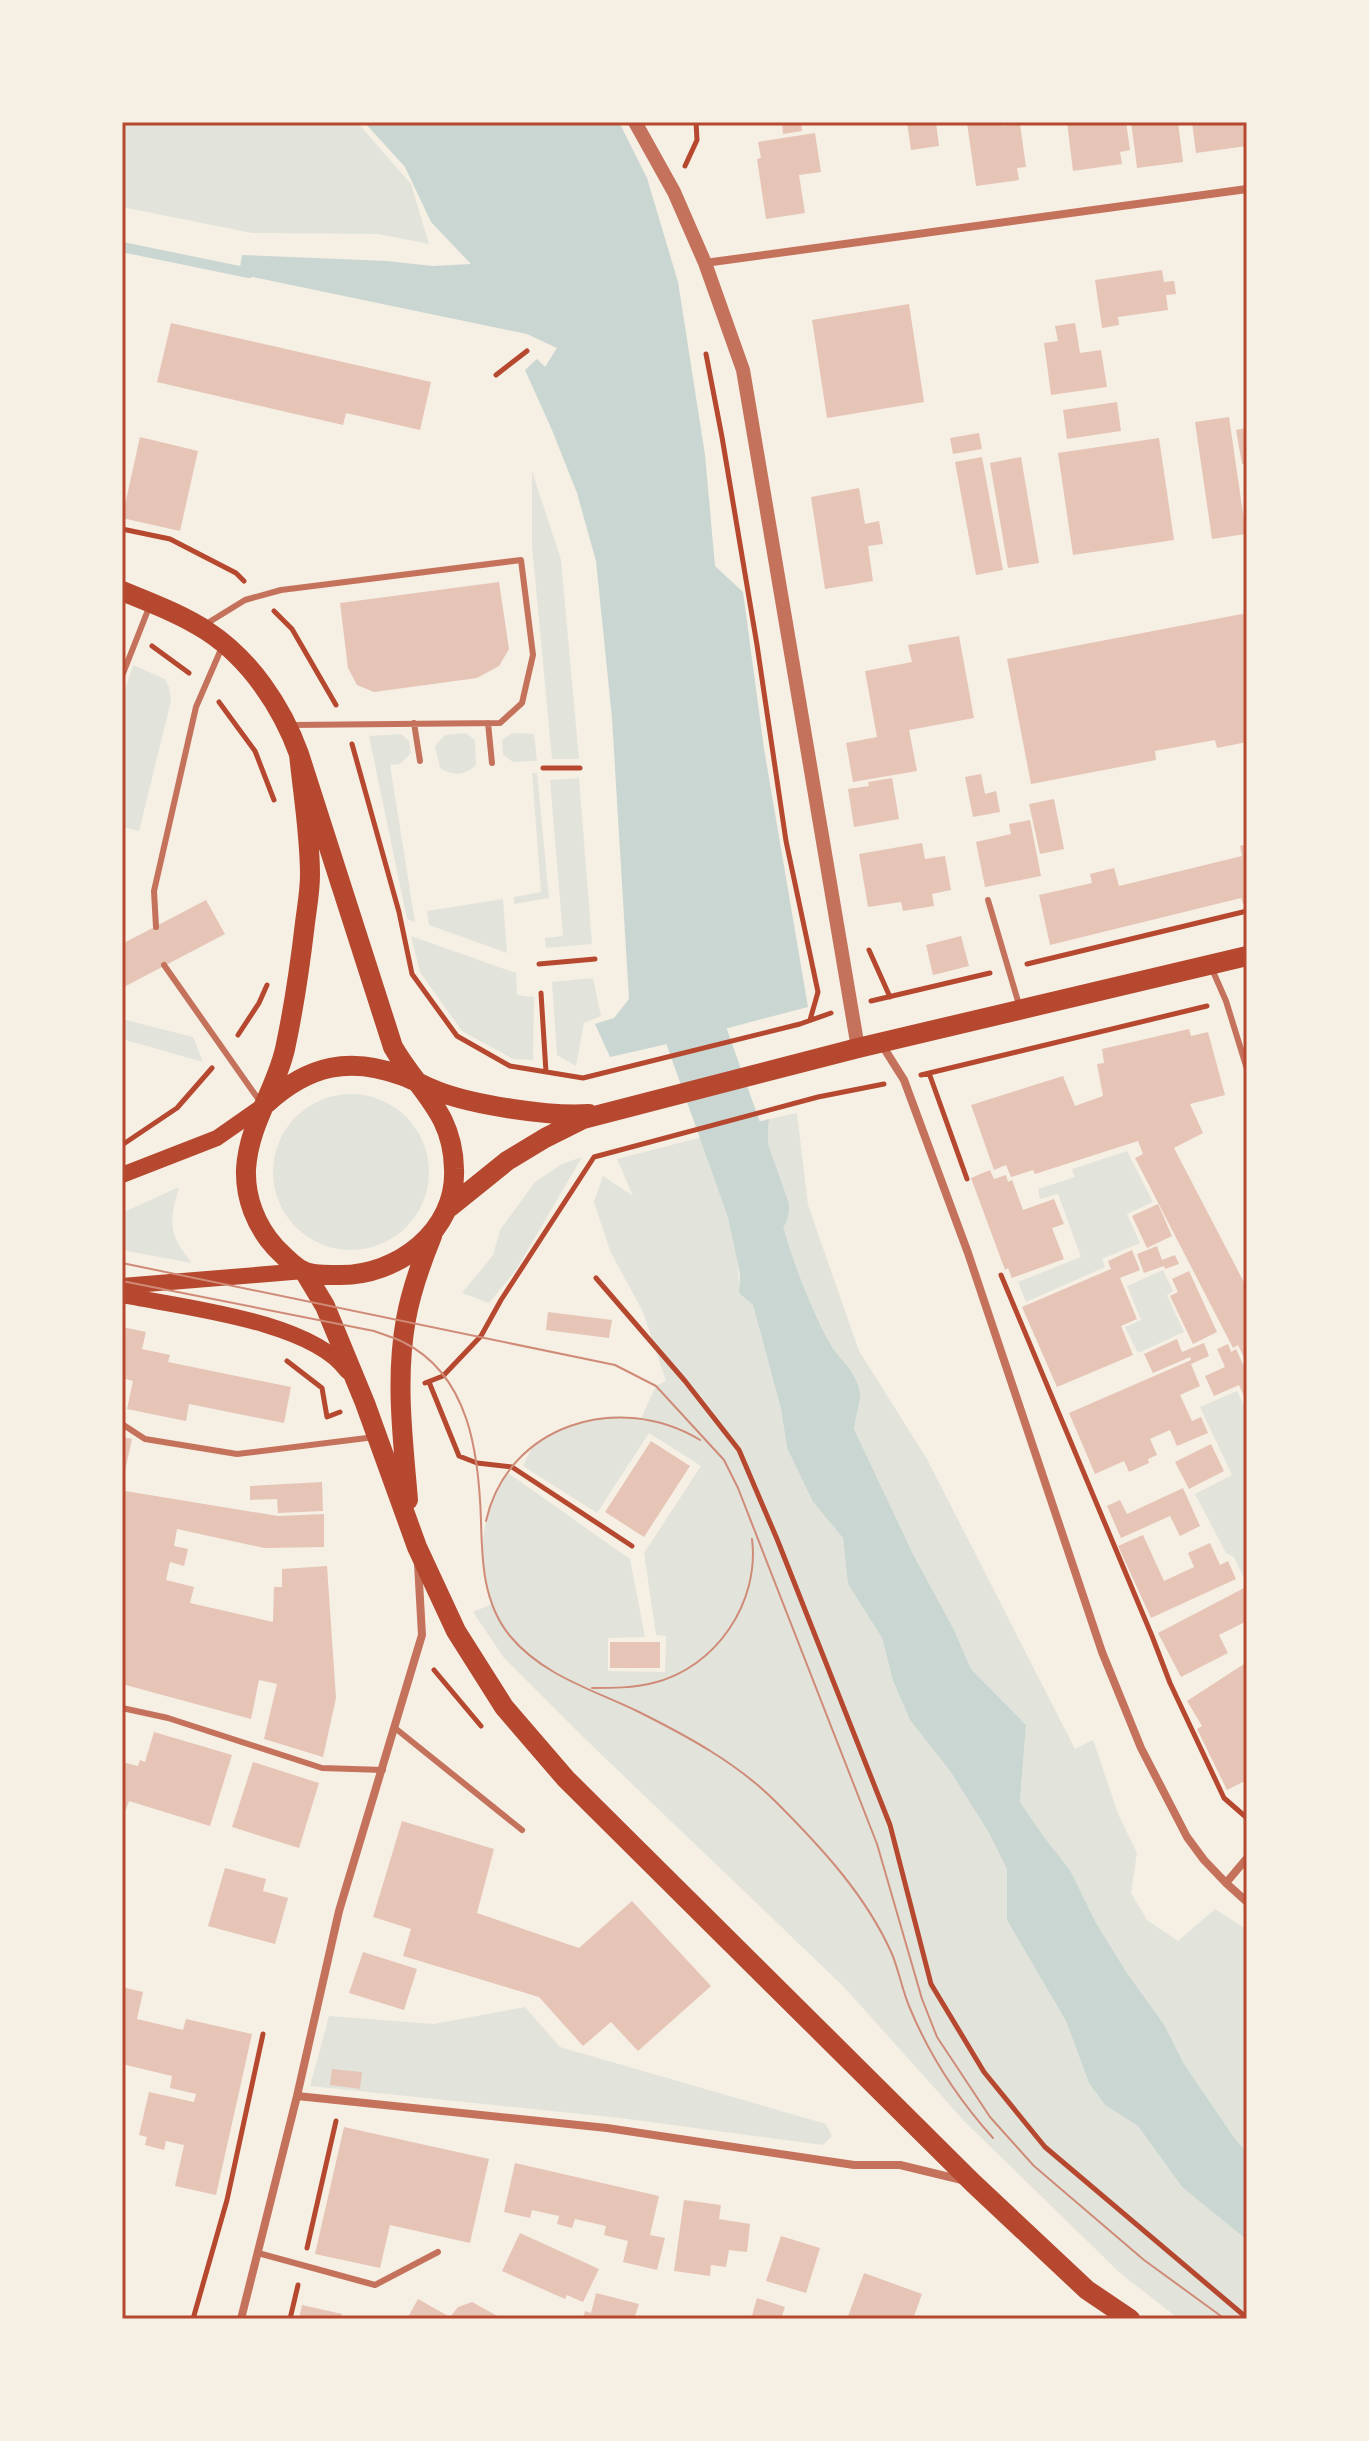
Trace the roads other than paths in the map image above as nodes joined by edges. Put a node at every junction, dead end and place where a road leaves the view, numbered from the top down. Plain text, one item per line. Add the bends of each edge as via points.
1 (635, 122) edge
2 (1247, 189) edge
3 (705, 263) junction
4 (122, 591) edge
5 (151, 603) junction
6 (200, 627) junction
7 (223, 644) junction
8 (122, 676) edge
9 (414, 723) junction
10 (488, 723) junction
11 (287, 725) junction
12 (299, 754) junction
13 (420, 761) dead end
14 (492, 763) dead end
15 (988, 900) dead end
16 (156, 927) dead end
17 (1247, 956) edge
18 (164, 965) dead end
19 (1210, 965) junction
20 (1021, 1011) junction
21 (882, 1043) junction
22 (858, 1048) junction
23 (1247, 1069) edge
24 (415, 1080) junction
25 (263, 1106) junction
26 (597, 1114) junction
27 (122, 1175) edge
28 (449, 1208) junction
29 (433, 1232) junction
30 (304, 1271) junction
31 (122, 1286) edge
32 (122, 1295) edge
33 (358, 1387) junction
34 (122, 1424) edge
35 (377, 1437) junction
36 (417, 1547) junction
37 (122, 1708) edge
38 (395, 1728) junction
39 (383, 1770) junction
40 (522, 1830) dead end
41 (1247, 1858) edge
42 (1226, 1883) junction
43 (1247, 1902) edge
44 (297, 2096) junction
45 (973, 2183) junction
46 (438, 2252) dead end
47 (258, 2253) junction
48 (241, 2319) edge
49 (1130, 2319) edge

1 - 3 street
2 - 3 street
3 - 22 street via 743,370
4 - 5 main road
5 - 6 main road
5 - 8 lane
6 - 7 main road
6 - 10 lane via 245,600 281,590 521,560 533,655 522,703 500,723
7 - 11 main road via 263,687
7 - 16 lane via 196,707 154,891
9 - 10 lane
9 - 11 lane
9 - 13 lane
10 - 14 lane
11 - 12 main road
12 - 24 main road via 393,1047
12 - 25 main road via 310,876 287,1039
15 - 20 lane
17 - 19 main road
18 - 25 lane
19 - 20 main road
19 - 23 lane
20 - 21 main road
21 - 22 main road
21 - 42 street via 904,1080 968,1253 1102,1652 1141,1748 1187,1837
22 - 26 main road
24 - 25 main road via 382,1068 325,1067
24 - 26 main road via 473,1102
24 - 28 main road via 443,1117 450,1141 454,1190
25 - 27 main road via 217,1138
25 - 30 main road via 249,1143 248,1195 255,1218 274,1246
26 - 28 main road via 507,1161
28 - 29 main road
29 - 30 main road via 384,1269 350,1275
29 - 36 main road via 405,1321 401,1370 408,1505
30 - 31 main road
30 - 33 main road via 325,1306
32 - 33 main road via 294,1334 340,1361
33 - 35 main road
34 - 35 lane via 145,1439 237,1454
35 - 36 main road
36 - 38 street via 422,1635
36 - 45 main road via 456,1631 504,1707 566,1779
37 - 39 lane via 322,1768
38 - 39 street
38 - 40 lane
39 - 44 street via 339,1911
41 - 42 street
42 - 43 street
44 - 45 street via 607,2128 854,2165 900,2165
44 - 47 street
45 - 49 main road via 1087,2290
46 - 47 lane via 375,2285
47 - 48 street

